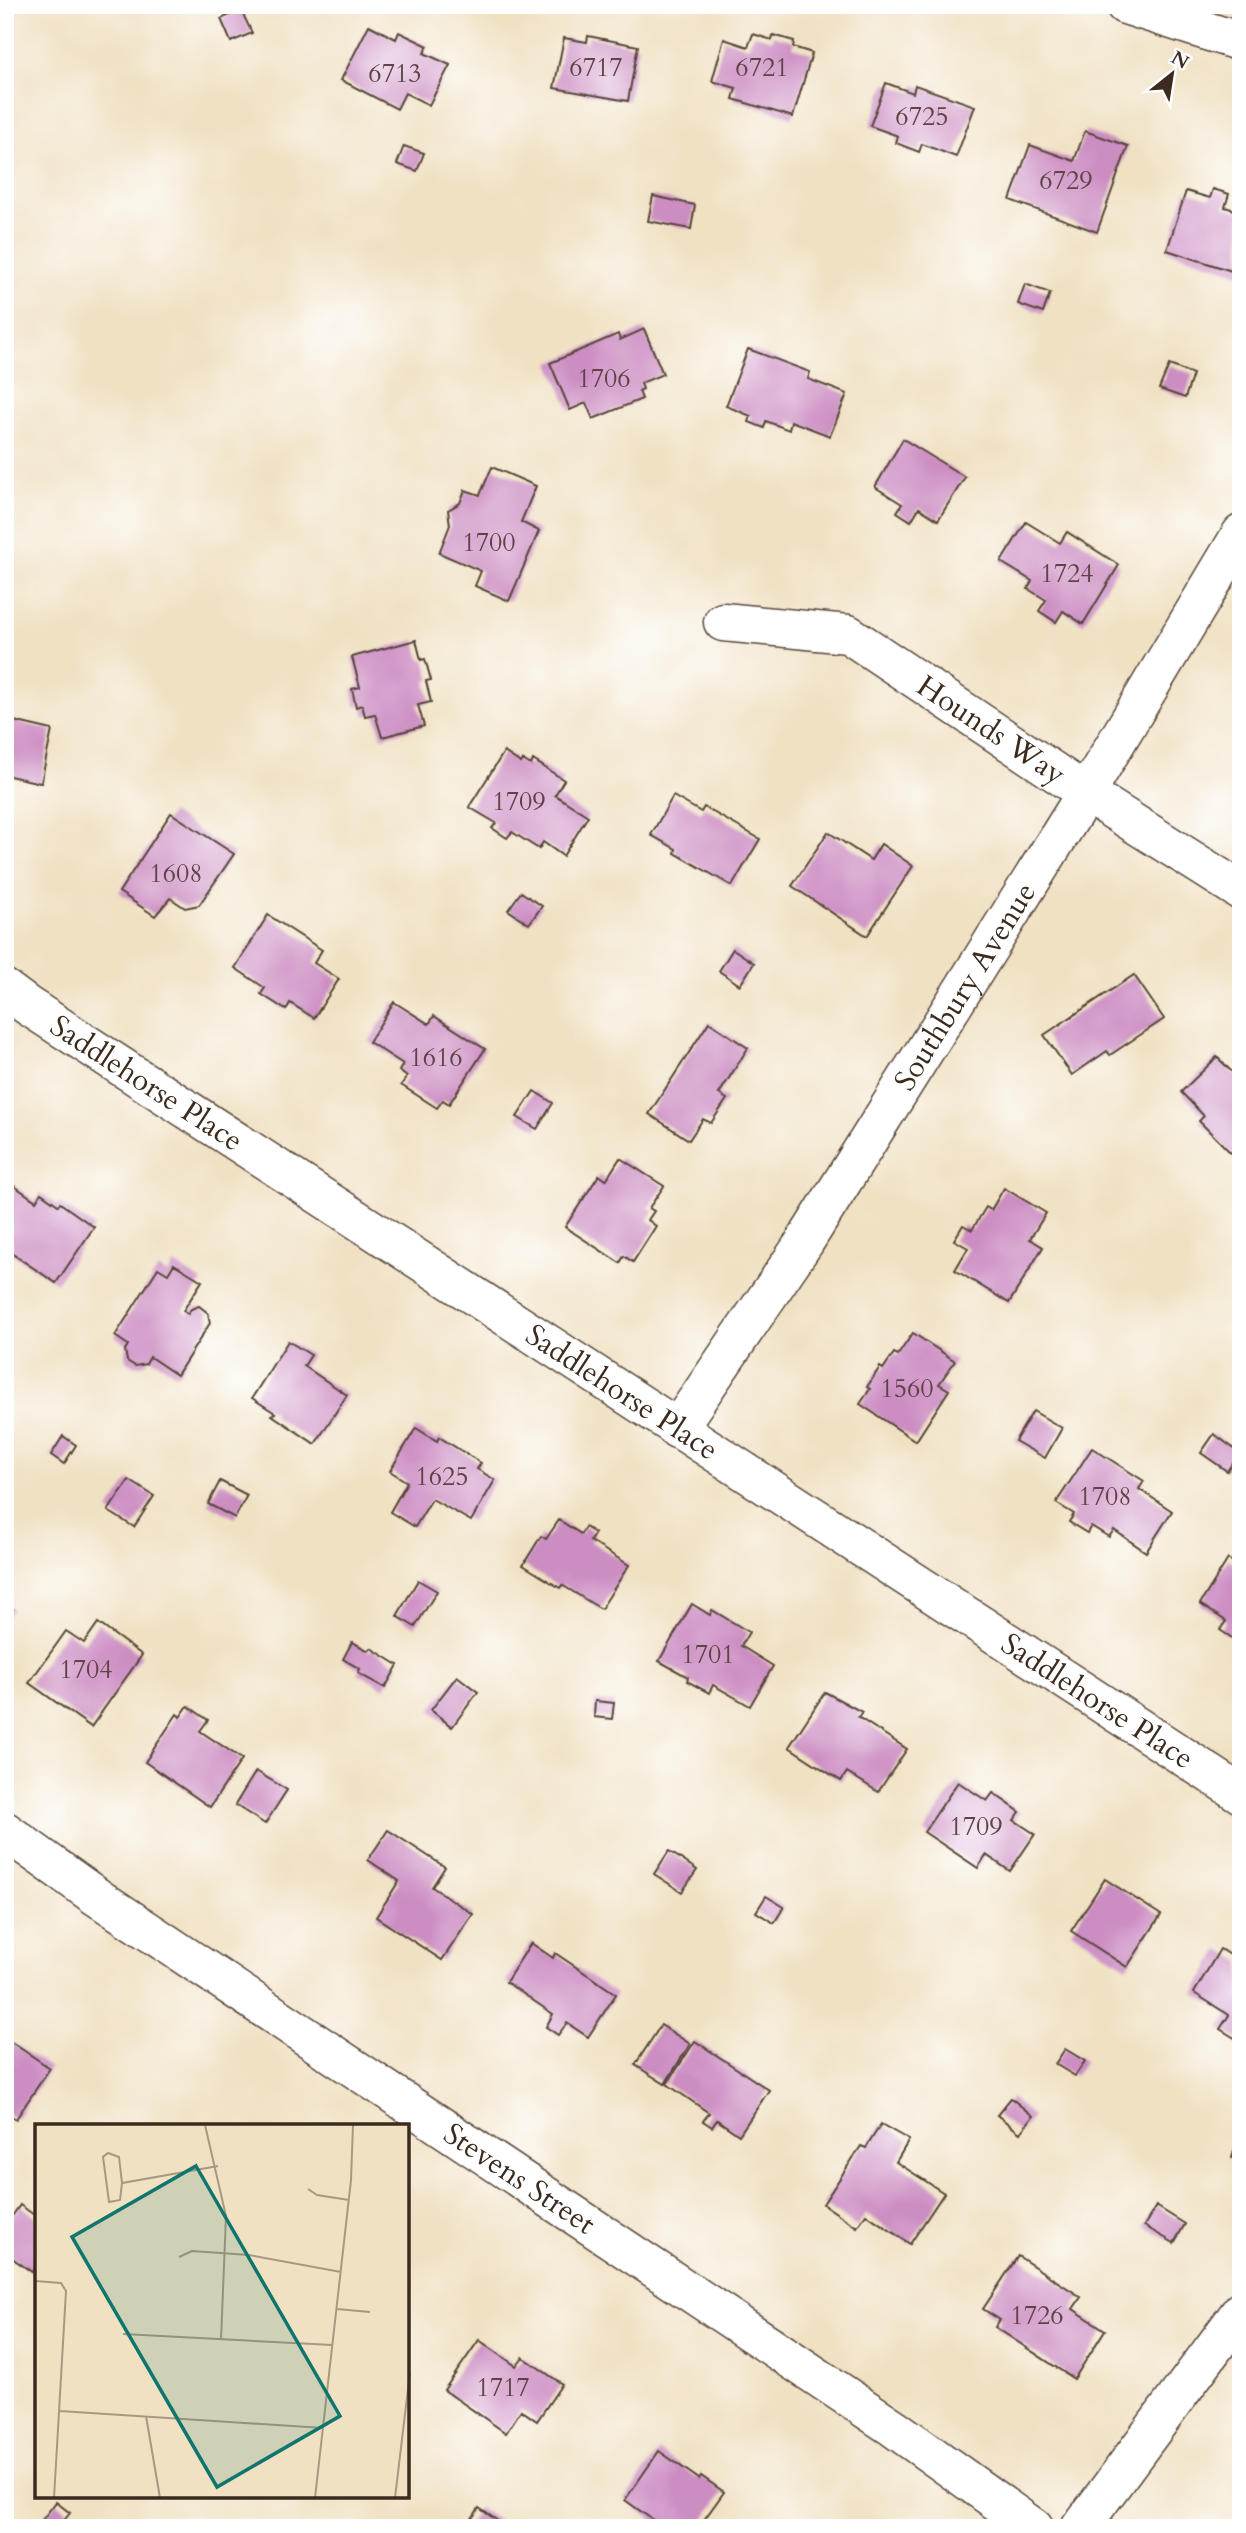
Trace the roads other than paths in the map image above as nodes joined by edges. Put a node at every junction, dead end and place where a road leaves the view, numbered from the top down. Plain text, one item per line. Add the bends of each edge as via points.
1 (1125, 5) edge
2 (1241, 42) edge
3 (1241, 534) edge
4 (723, 622) dead end
5 (1086, 793) junction
6 (1241, 891) edge
7 (5, 989) edge
8 (677, 1429) junction
9 (1241, 1794) edge
10 (5, 1831) edge
11 (1241, 2311) edge
12 (1034, 2528) edge
13 (1080, 2528) edge

1 - 2 street
3 - 5 street, Southbury Avenue
4 - 5 street, Hounds Way via 848,634
5 - 6 street, Hounds Way
5 - 8 street, Southbury Avenue via 804,1243
7 - 8 street, Saddlehorse Place
8 - 9 street, Saddlehorse Place
10 - 12 street, Stevens Street via 97,1897 894,2428
11 - 13 street

